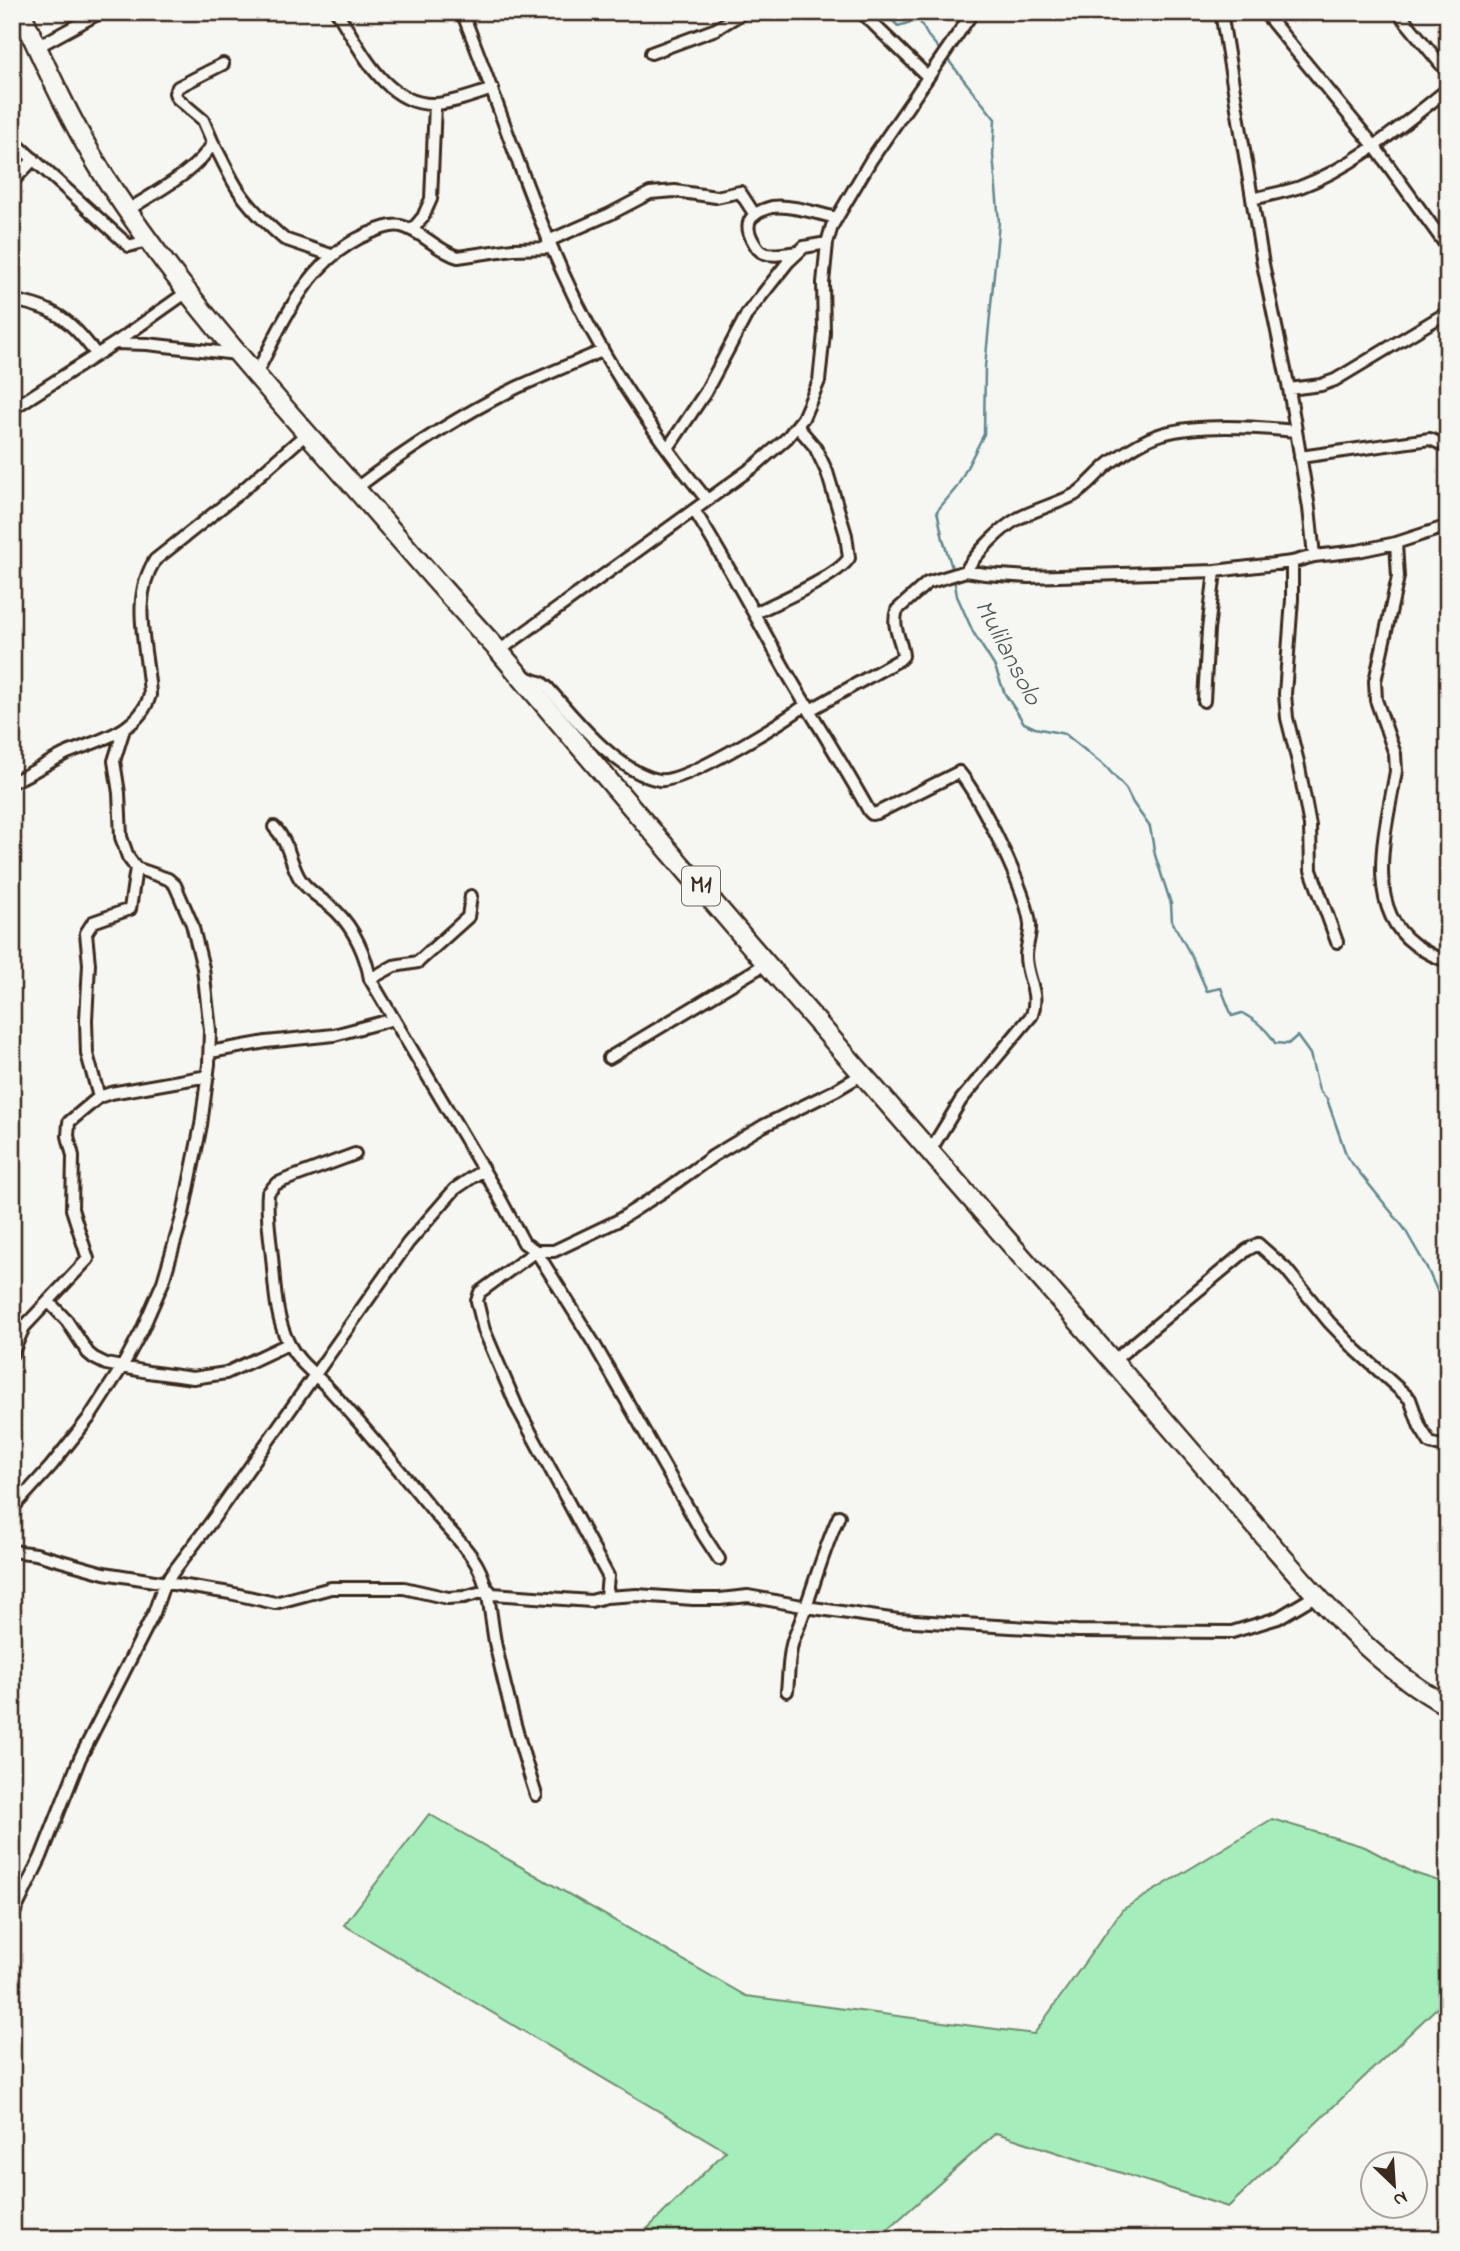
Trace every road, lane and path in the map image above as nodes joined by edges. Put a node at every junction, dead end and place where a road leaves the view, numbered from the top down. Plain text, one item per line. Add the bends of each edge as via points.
1 (21, 12) edge
2 (101, 12) edge
3 (337, 12) edge
4 (462, 12) edge
5 (744, 12) edge
6 (860, 12) edge
7 (973, 12) edge
8 (1221, 12) edge
9 (1264, 12) edge
10 (1398, 12) edge
11 (37, 47) junction
12 (651, 53) dead end
13 (223, 64) dead end
14 (1448, 73) edge
15 (928, 77) junction
16 (492, 89) junction
17 (1448, 89) edge
18 (435, 104) junction
19 (12, 140) edge
20 (213, 143) junction
21 (1375, 147) junction
22 (34, 159) junction
23 (12, 182) edge
24 (1252, 199) junction
25 (128, 211) junction
26 (755, 215) junction
27 (837, 218) junction
28 (412, 230) junction
29 (150, 240) junction
30 (827, 243) junction
31 (550, 244) junction
32 (1448, 248) edge
33 (797, 252) junction
34 (331, 255) junction
35 (187, 292) junction
36 (12, 300) edge
37 (1448, 312) edge
38 (115, 343) junction
39 (602, 351) junction
40 (96, 354) junction
41 (237, 354) junction
42 (255, 376) junction
43 (1289, 389) junction
44 (12, 409) edge
45 (797, 426) junction
46 (1296, 431) junction
47 (306, 434) junction
48 (1448, 446) edge
49 (668, 448) junction
50 (1300, 457) junction
51 (355, 489) junction
52 (707, 500) junction
53 (695, 510) junction
54 (1448, 526) edge
55 (1396, 543) junction
56 (1314, 556) junction
57 (1292, 562) junction
58 (1215, 571) junction
59 (959, 573) junction
60 (755, 613) junction
61 (499, 651) junction
62 (520, 675) junction
63 (1204, 701) dead end
64 (808, 707) junction
65 (124, 729) junction
66 (12, 782) edge
67 (274, 827) dead end
68 (136, 869) junction
69 (471, 896) dead end
70 (1337, 942) dead end
71 (1448, 961) edge
72 (767, 963) junction
73 (370, 979) junction
74 (394, 1019) junction
75 (209, 1052) junction
76 (609, 1058) dead end
77 (863, 1074) junction
78 (208, 1076) junction
79 (99, 1097) junction
80 (930, 1151) junction
81 (355, 1154) dead end
82 (483, 1170) junction
83 (536, 1251) junction
84 (49, 1302) junction
85 (16, 1334) edge
86 (288, 1344) junction
87 (12, 1354) edge
88 (1113, 1361) junction
89 (122, 1367) junction
90 (315, 1373) junction
91 (1448, 1448) edge
92 (12, 1509) edge
93 (839, 1516) dead end
94 (12, 1551) edge
95 (719, 1559) dead end
96 (164, 1584) junction
97 (489, 1590) junction
98 (1315, 1596) junction
99 (606, 1597) junction
100 (807, 1607) junction
101 (787, 1691) dead end
102 (1448, 1706) edge
103 (536, 1795) dead end
104 (12, 1917) edge
105 (1448, 2233) edge
106 (1446, 2239) edge

1 - 11 main road, M1
2 - 11 street
3 - 18 street via 387,85 412,102
4 - 16 street
5 - 12 street via 716,29
6 - 15 street
7 - 15 street
8 - 24 street
9 - 21 street
10 - 14 street
11 - 25 main road, M1 via 94,157
13 - 20 street via 178,87 175,93 203,120
15 - 27 street
16 - 18 street
16 - 31 street
17 - 21 street
18 - 28 street via 431,199
19 - 22 street
20 - 25 street via 201,159
20 - 34 street via 240,192 268,225 284,239
21 - 24 street via 1300,187
21 - 32 street
22 - 23 street
22 - 29 street via 129,246
24 - 43 street
25 - 29 main road, M1
26 - 27 street via 782,206
26 - 31 street via 740,192 716,197 663,191 639,198
26 - 33 street via 747,226 760,252
27 - 30 street
28 - 31 street via 458,257
28 - 34 street via 384,228
29 - 35 main road, M1
30 - 33 street
30 - 45 street via 819,381
31 - 39 street
33 - 49 street via 747,314 705,393
34 - 42 street via 298,296
35 - 38 street
35 - 41 main road, M1
36 - 40 street via 57,313
37 - 43 street via 1335,380
38 - 40 street
38 - 41 street
39 - 49 street
39 - 51 street via 517,388 451,424
40 - 44 street
41 - 42 main road, M1
42 - 47 main road, M1
43 - 46 street
45 - 52 street via 756,465
45 - 60 street via 815,447 827,472 849,558 821,579
46 - 50 street
46 - 59 street via 1193,429 1143,442 1096,473 1080,492 1017,519
47 - 51 main road, M1
47 - 65 street via 155,560 148,571 141,631 150,695 147,705
48 - 50 street via 1430,439
49 - 52 street
50 - 56 street
51 - 61 main road, M1
52 - 53 street
53 - 60 street
53 - 61 street
54 - 55 street
55 - 56 street
55 - 71 street via 1398,577 1375,681 1376,700 1395,754 1382,886 1403,936
56 - 57 street
57 - 58 street
57 - 70 street via 1287,718 1310,826 1311,870
58 - 59 street via 1028,577
58 - 63 street
59 - 64 street via 927,583 897,610 895,630 903,652 899,660
60 - 64 street
61 - 62 main road, M1
62 - 64 street via 548,688 622,763 657,779 690,773
62 - 72 main road, M1
64 - 80 street via 872,814 959,772 985,812 1026,907 1030,924 1026,956 1036,1002 1032,1014 961,1100
65 - 66 street
65 - 68 street via 115,754 121,836
67 - 73 street via 302,881 336,911 353,934
68 - 75 street via 167,879 182,898 203,968
68 - 79 street via 130,909 93,922 86,933 87,1054
69 - 73 street via 468,917 418,962 394,966
72 - 76 street
72 - 77 main road, M1
73 - 74 street
74 - 75 street via 334,1035
74 - 82 street
75 - 78 street
77 - 80 main road, M1
77 - 83 street via 713,1156 617,1220 554,1251
78 - 79 street
78 - 89 street via 180,1225 163,1282
79 - 84 street via 67,1127 72,1209 88,1259
80 - 88 main road, M1
81 - 86 street via 276,1184 268,1193 277,1309
82 - 83 street via 524,1243
82 - 90 street via 455,1189 408,1243
83 - 95 street
83 - 99 street via 480,1292 479,1315 517,1406 608,1576
84 - 85 street
84 - 89 street via 88,1353
85 - 87 street
86 - 89 street via 207,1377
86 - 90 street via 300,1363
88 - 91 street via 1258,1244 1286,1269 1356,1350 1410,1399 1430,1443
88 - 98 main road, M1
89 - 92 street via 89,1418
90 - 96 street
90 - 97 street via 470,1553
93 - 100 street
94 - 96 street
96 - 97 street via 275,1603 331,1588 404,1588 447,1598
96 - 104 street via 154,1613 80,1758
97 - 99 street via 492,1594 591,1601
97 - 103 street via 500,1666
98 - 100 street via 1278,1618 1232,1632 1077,1631 898,1620
98 - 102 main road, M1 via 1373,1654
99 - 100 street via 693,1600 748,1596
100 - 101 street via 794,1639
105 - 106 street

